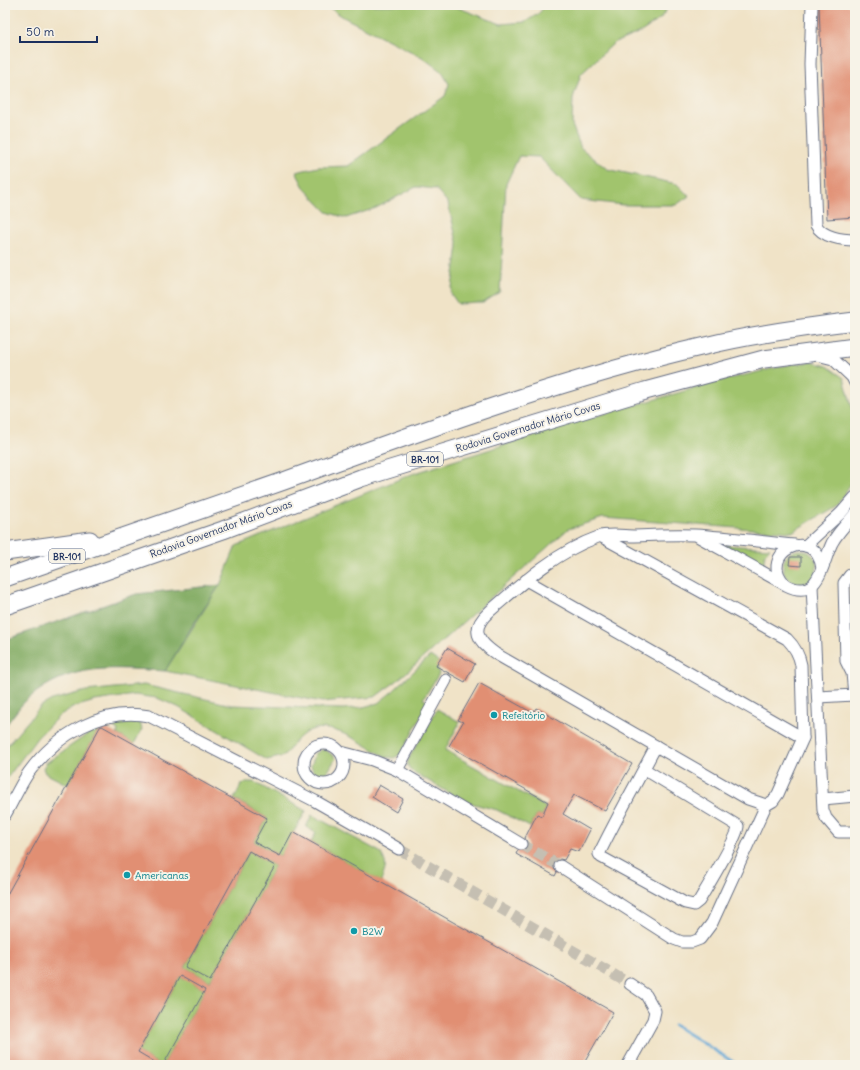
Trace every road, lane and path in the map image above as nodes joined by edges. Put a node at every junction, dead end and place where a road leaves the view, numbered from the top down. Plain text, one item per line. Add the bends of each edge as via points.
1 (812, 5) edge
2 (855, 240) edge
3 (855, 321) edge
4 (855, 347) edge
5 (809, 353) junction
6 (855, 383) edge
7 (855, 497) edge
8 (855, 514) edge
9 (130, 534) junction
10 (695, 535) junction
11 (600, 536) junction
12 (800, 545) junction
13 (5, 552) edge
14 (822, 568) junction
15 (855, 575) edge
16 (5, 578) edge
17 (526, 580) junction
18 (786, 585) junction
19 (812, 586) junction
20 (5, 606) edge
21 (852, 667) edge
22 (446, 680) dead end
23 (854, 695) edge
24 (818, 697) junction
25 (855, 707) edge
26 (803, 738) junction
27 (656, 746) junction
28 (341, 752) junction
29 (644, 769) junction
30 (396, 770) junction
31 (312, 780) junction
32 (303, 795) junction
33 (855, 796) edge
34 (822, 799) junction
35 (766, 805) junction
36 (5, 815) edge
37 (855, 832) edge
38 (521, 844) tunnel mouth
39 (399, 849) tunnel mouth
40 (560, 866) tunnel mouth
41 (630, 984) tunnel mouth
42 (628, 1065) edge

1 - 2 lane via 810,64 816,225 834,237
3 - 9 highway, BR-101 via 707,345 614,369 473,413
4 - 5 highway, Rodovia Governador Mário Covas / BR-101
5 - 6 lane via 833,359
5 - 20 highway, Rodovia Governador Mário Covas / BR-101 via 764,359 645,391 361,478 223,530
7 - 12 lane via 841,513
8 - 14 lane via 837,533
9 - 13 highway
9 - 16 highway, BR-101
10 - 11 lane
10 - 12 lane
10 - 18 lane
11 - 17 lane via 560,556
11 - 26 lane via 787,640 799,656 801,665
12 - 14 lane via 818,554
12 - 18 lane via 784,551 777,565 781,580
14 - 19 lane via 821,575
15 - 21 lane via 850,575 844,583 846,661
17 - 26 lane
17 - 27 lane via 481,621 477,631 482,643 496,654
18 - 19 lane via 799,590
19 - 24 lane
21 - 23 lane
22 - 30 lane
23 - 24 lane
23 - 25 lane
24 - 34 lane
26 - 35 lane via 778,794
27 - 29 lane
27 - 35 lane via 748,799
28 - 30 lane via 372,760
28 - 31 lane via 344,768 338,778 328,784
28 - 31 lane via 328,743 313,746 304,759 307,775
29 - 29 lane via 599,854 685,903 694,905 699,901 738,827 735,822
30 - 38 lane
31 - 32 lane
32 - 36 lane via 149,716 130,714 100,719 60,740 28,774
32 - 39 lane
33 - 34 lane
34 - 37 lane via 823,810 831,826 838,832
35 - 40 lane via 712,923 700,939 692,942 682,942 663,932
41 - 42 lane via 646,995 654,1011 653,1020

